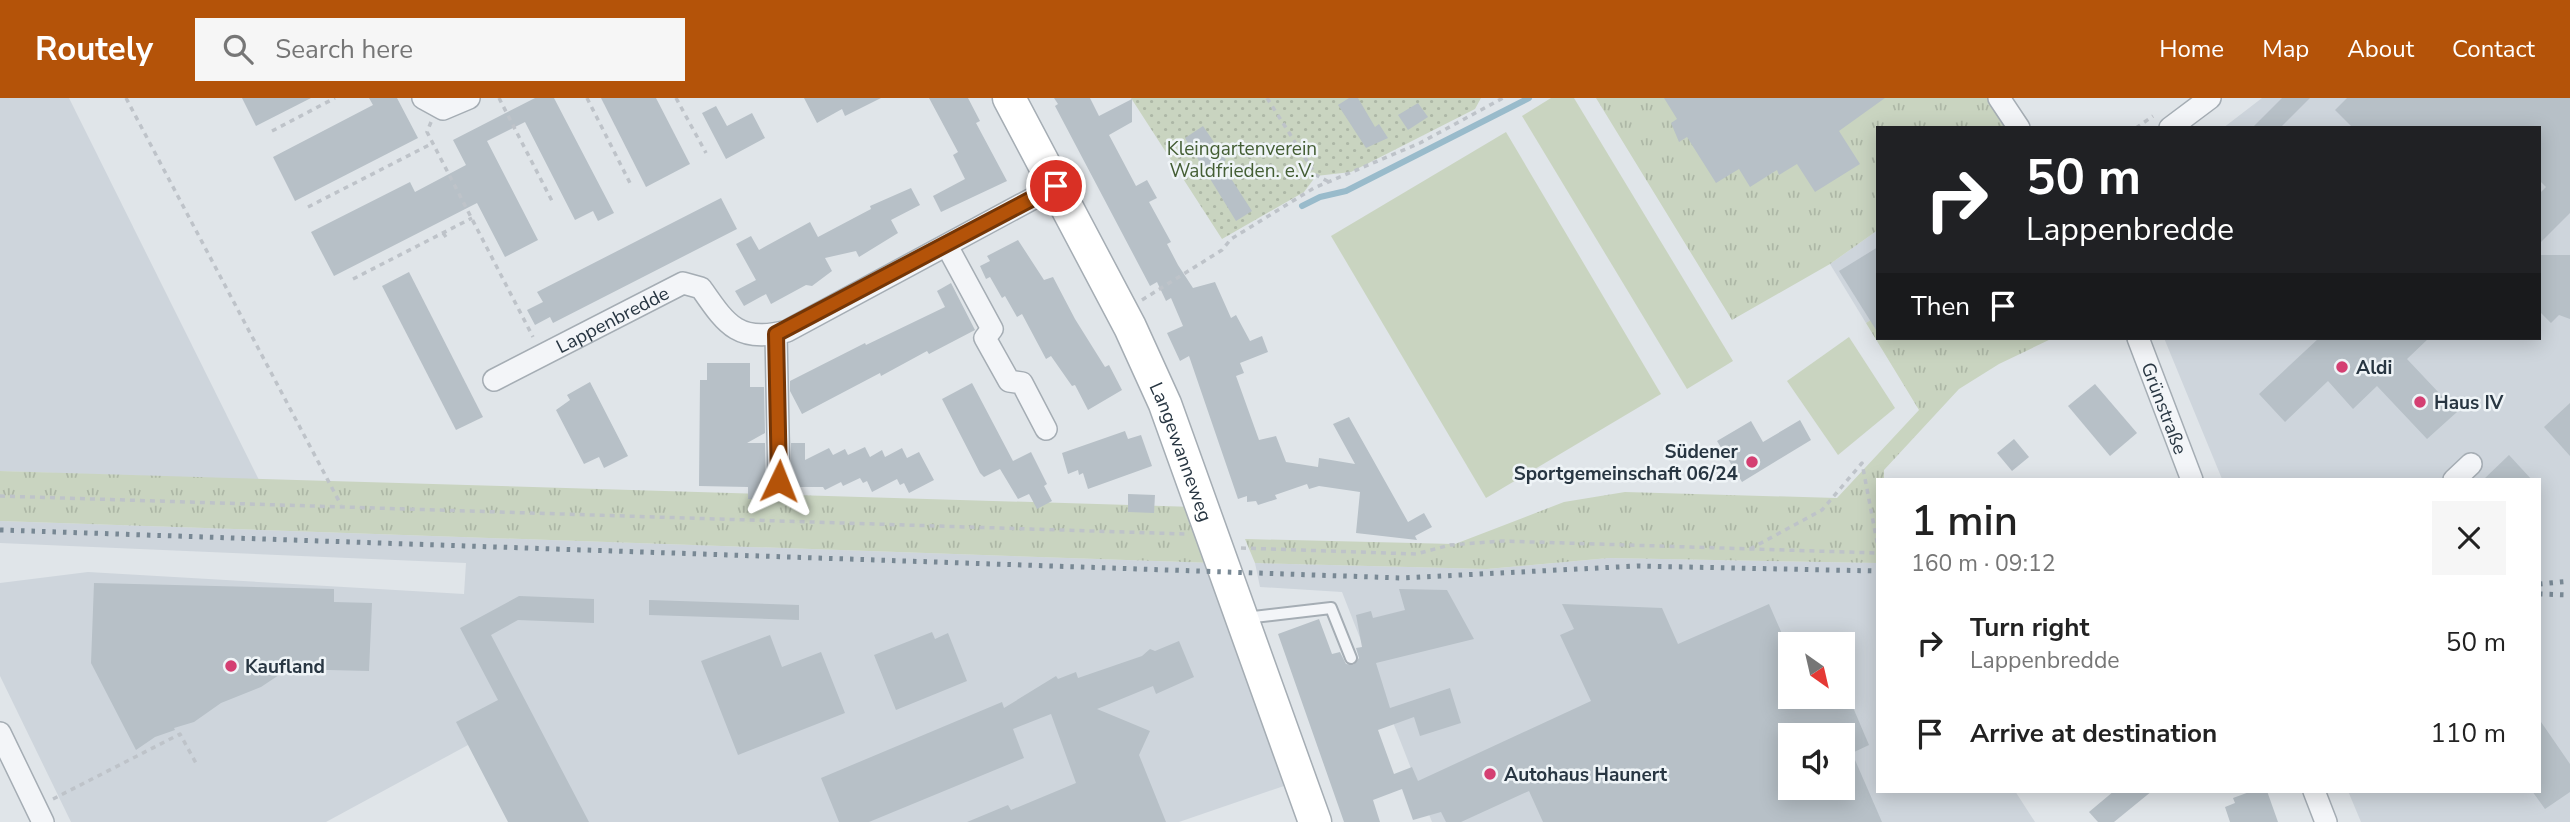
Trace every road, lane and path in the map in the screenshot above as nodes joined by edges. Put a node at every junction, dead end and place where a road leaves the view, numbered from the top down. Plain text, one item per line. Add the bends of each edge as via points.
1 (127, 98) edge
2 (335, 98) edge
3 (469, 98) edge
4 (499, 98) edge
5 (587, 98) edge
6 (676, 98) edge
7 (1009, 98) edge
8 (1267, 98) edge
9 (1490, 98) edge
10 (1503, 98) edge
11 (1999, 98) edge
12 (2210, 98) edge
13 (429, 102) edge
14 (1497, 102) junction
15 (2018, 126) edge
16 (2172, 126) edge
17 (272, 131) dead end
18 (433, 143) junction
19 (706, 153) dead end
20 (1330, 182) junction
21 (630, 183) dead end
22 (1056, 186) junction
23 (552, 201) dead end
24 (308, 206) dead end
25 (472, 218) junction
26 (443, 233) junction
27 (449, 241) dead end
28 (947, 246) junction
29 (354, 279) dead end
30 (1122, 313) junction
31 (776, 334) junction
32 (2139, 340) edge
33 (542, 355) junction
34 (494, 380) dead end
35 (1046, 429) dead end
36 (2471, 464) dead end
37 (2191, 478) edge
38 (2456, 478) edge
39 (779, 481) dead end
40 (0, 496) edge
41 (341, 505) junction
42 (1876, 536) edge
43 (1215, 541) junction
44 (1749, 550) junction
45 (1876, 554) edge
46 (1242, 618) junction
47 (1351, 658) dead end
48 (0, 733) edge
49 (197, 765) dead end
50 (2315, 793) edge
51 (39, 815) edge
52 (1315, 822) edge
53 (2326, 822) edge

1 - 41 path
2 - 17 path
3 - 13 street via 450,108
4 - 23 path
5 - 21 path
6 - 19 path
7 - 22 street, Langewanneweg
8 - 20 path via 1316,176
9 - 14 path
10 - 14 path
11 - 15 street
12 - 16 street
13 - 18 path via 428,132
14 - 20 path via 1420,143
18 - 24 path
18 - 25 path
20 - 30 path via 1231,239 1222,250
22 - 28 street
22 - 30 street, Langewanneweg
25 - 26 path
25 - 33 path
26 - 27 path
26 - 29 path
28 - 31 street
28 - 35 street via 992,328 985,338 1009,381 1022,383
30 - 43 street, Langewanneweg via 1165,404
31 - 33 street, Lappenbredde via 750,334 726,323 701,288 683,283
31 - 39 street
32 - 37 street, Grünstraße
33 - 34 street, Lappenbredde
36 - 38 street
40 - 41 path
41 - 43 path
42 - 44 path via 1863,463 1822,510
43 - 44 path via 1416,554 1450,544 1502,541
43 - 46 street, Langewanneweg
44 - 45 path
46 - 47 lane via 1331,608
46 - 52 street, Langewanneweg
48 - 51 street
49 - 51 path via 180,734
50 - 53 street

